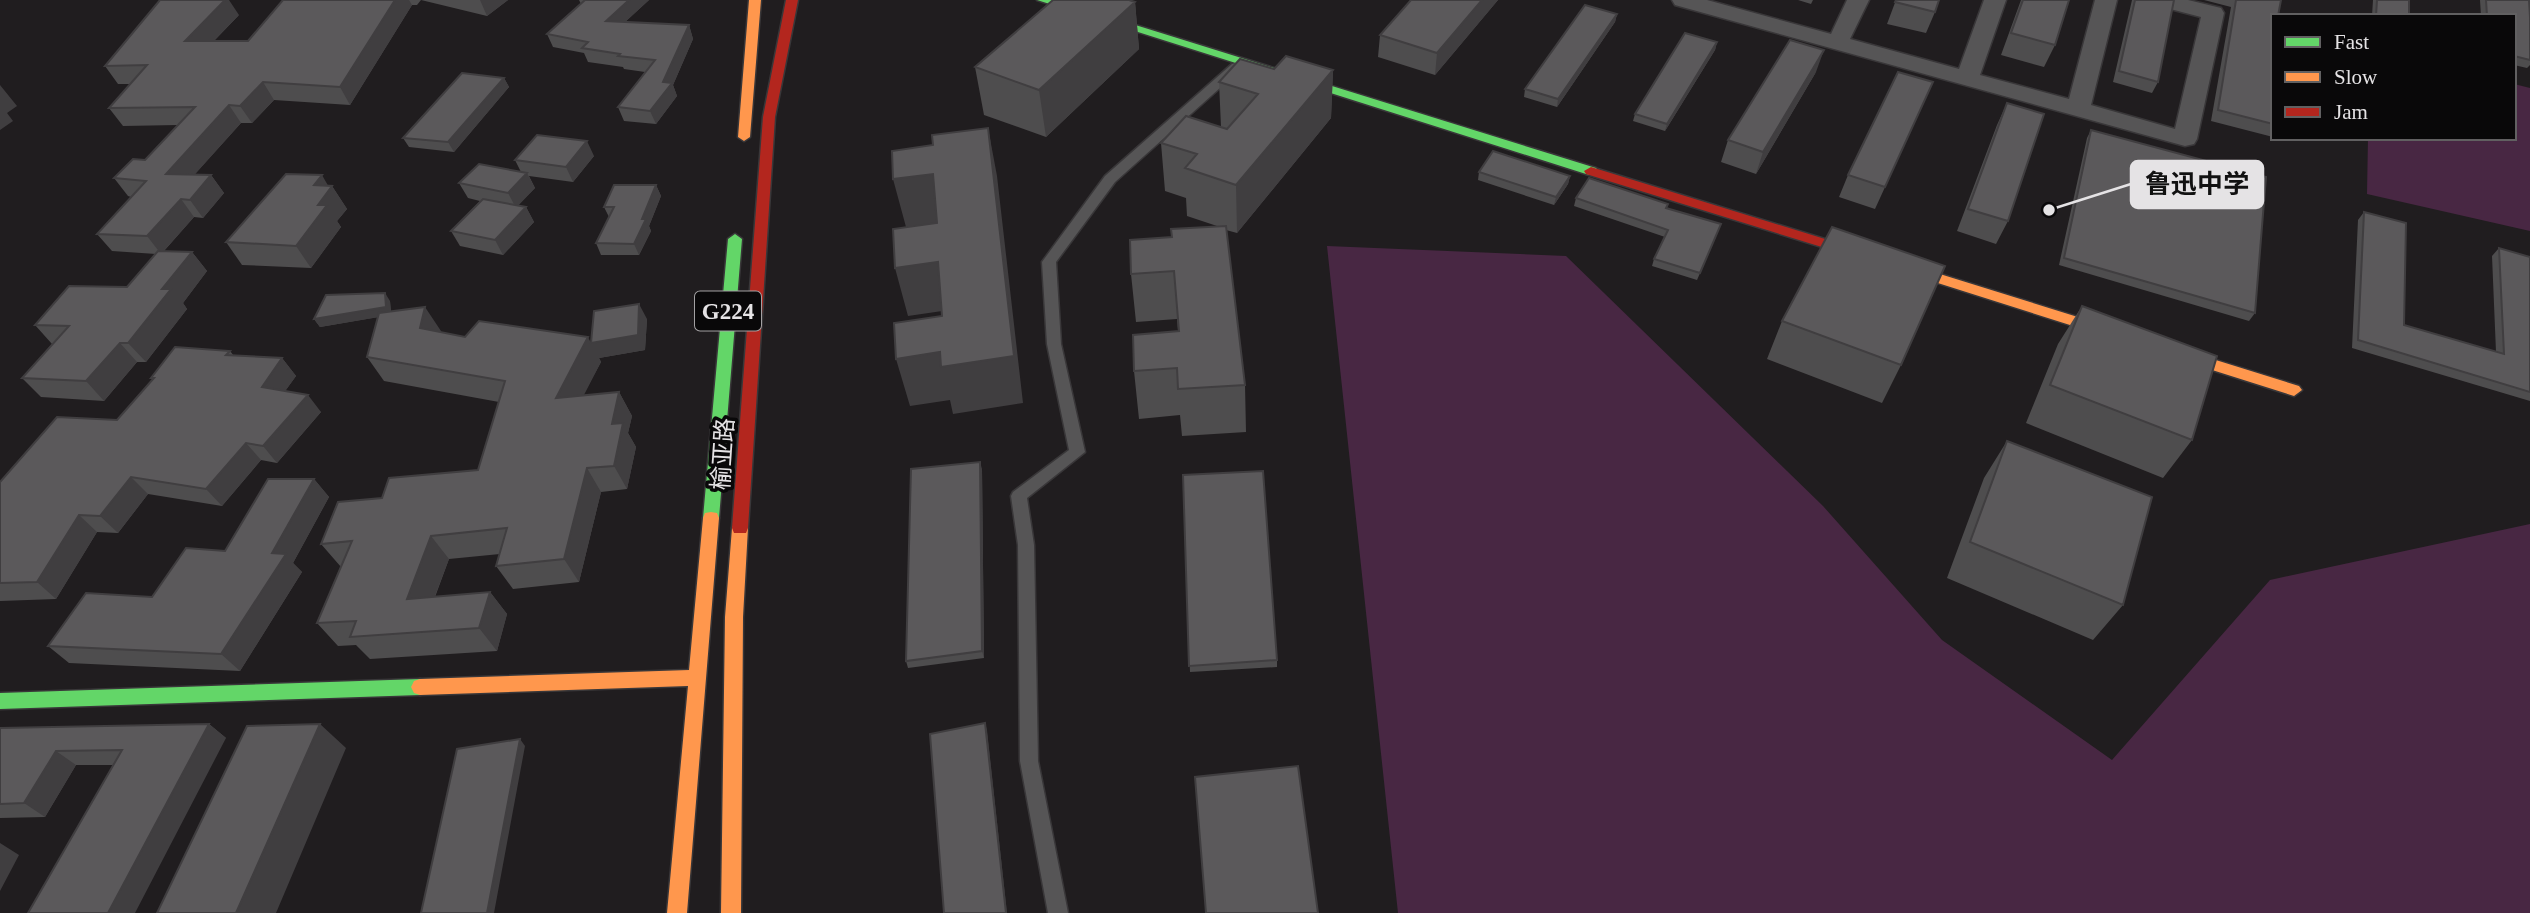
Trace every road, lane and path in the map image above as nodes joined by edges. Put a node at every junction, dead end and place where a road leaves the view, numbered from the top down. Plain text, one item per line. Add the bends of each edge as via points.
1 (755, 0) edge
2 (792, 0) edge
3 (1043, 0) edge
4 (1683, 0) edge
5 (1858, 0) edge
6 (1995, 0) edge
7 (2106, 0) edge
8 (2163, 0) edge
9 (1758, 10) edge
10 (1838, 42) junction
11 (1242, 61) junction
12 (1968, 78) junction
13 (2078, 110) junction
14 (742, 152) dead end
15 (736, 221) dead end
16 (2294, 390) dead end
17 (696, 678) junction
18 (0, 701) edge
19 (677, 913) edge
20 (731, 913) edge
21 (1058, 913) edge

1 - 14 main road
2 - 20 main road, 榆亚路 / G224 via 769,117 734,617
3 - 11 main road
4 - 9 street
5 - 10 street
6 - 12 street
7 - 13 street
8 - 13 street via 2213,13 2185,139
9 - 10 street
10 - 12 street
11 - 16 main road
11 - 21 lane via 1110,179 1049,262 1054,344 1077,452 1019,496 1026,545 1029,761
12 - 13 street
15 - 17 main road, 榆亚路 / G224
17 - 18 main road
17 - 19 main road, 榆亚路 / G224

